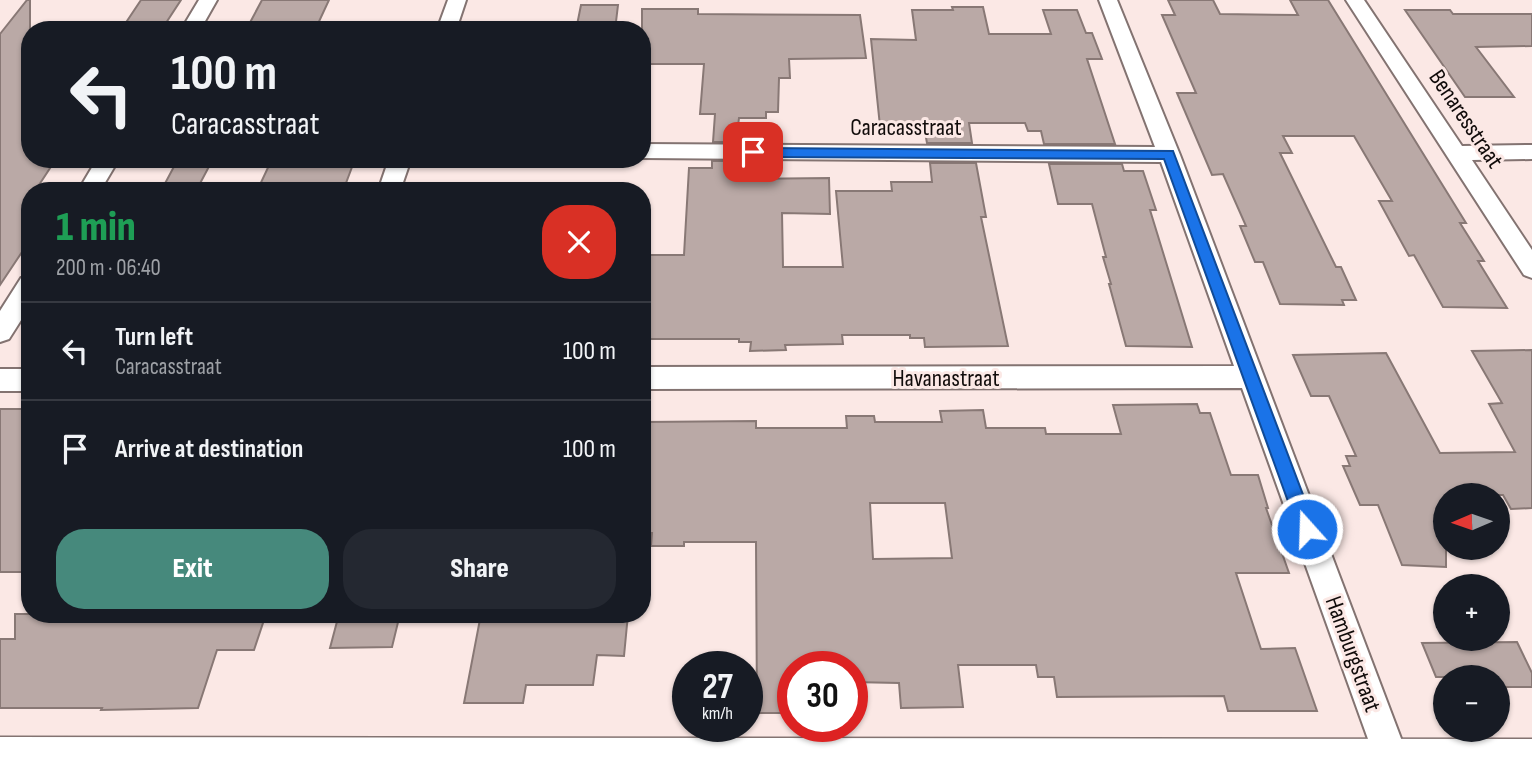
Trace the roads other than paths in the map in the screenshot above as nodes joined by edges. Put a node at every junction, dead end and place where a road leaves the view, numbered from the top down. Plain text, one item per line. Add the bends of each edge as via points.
1 (208, 0) edge
2 (457, 0) edge
3 (1108, 0) edge
4 (1355, 0) edge
5 (195, 21) edge
6 (449, 21) edge
7 (651, 152) edge
8 (1532, 152) edge
9 (1458, 153) junction
10 (1169, 155) junction
11 (1532, 269) edge
12 (21, 299) edge
13 (0, 332) edge
14 (1251, 377) junction
15 (651, 378) edge
16 (0, 380) edge
17 (21, 380) edge
18 (0, 757) edge
19 (1391, 757) junction
20 (1532, 759) edge
21 (615, 761) edge

1 - 5 street
2 - 6 street
3 - 10 street, Hamburgstraat
4 - 9 street, Benaresstraat
7 - 10 street, Caracasstraat
8 - 9 street
9 - 11 street, Benaresstraat
10 - 14 street, Hamburgstraat
12 - 13 street
14 - 15 street, Havanastraat
14 - 19 street, Hamburgstraat
16 - 17 street
18 - 21 street
19 - 20 street
19 - 21 street

